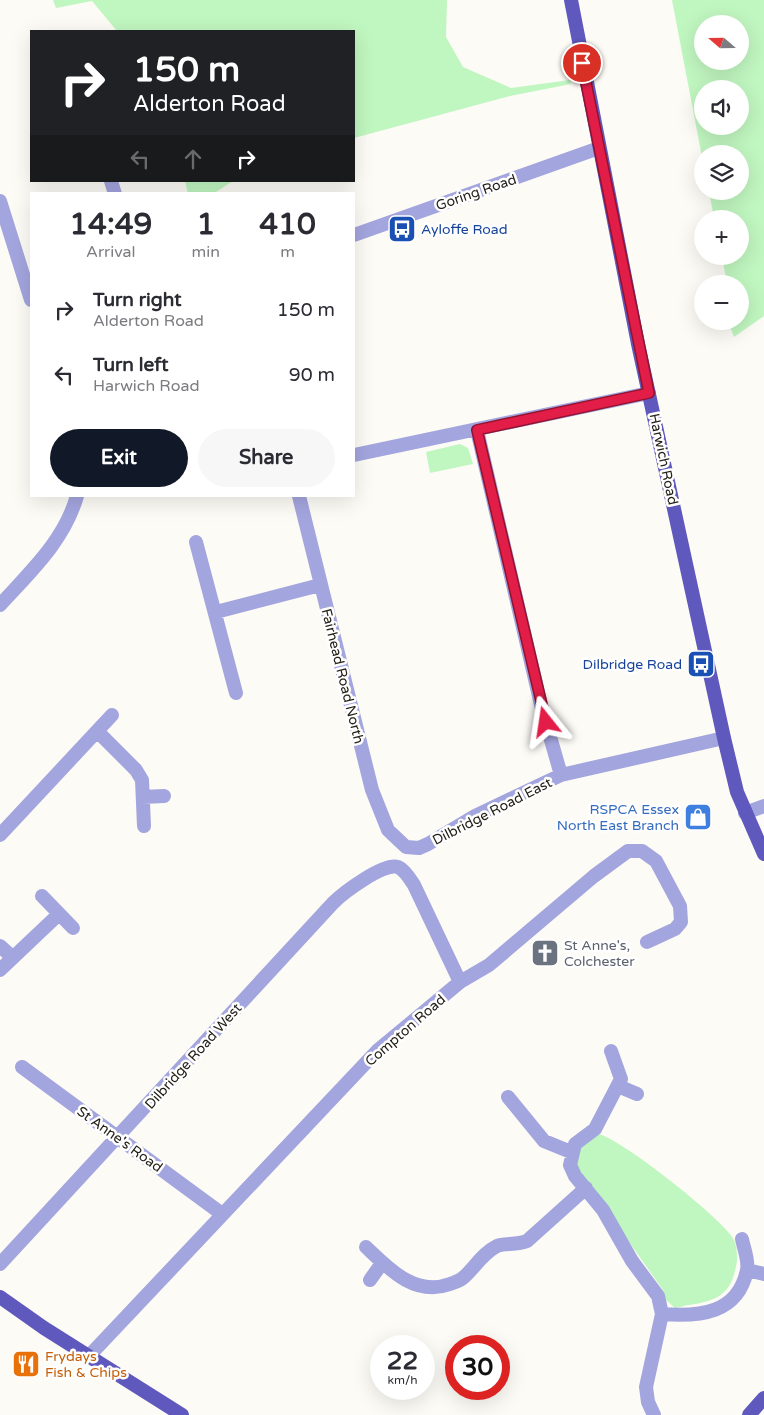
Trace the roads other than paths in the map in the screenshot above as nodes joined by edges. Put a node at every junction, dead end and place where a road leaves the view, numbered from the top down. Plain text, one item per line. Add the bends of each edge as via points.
1 (571, 0) edge
2 (599, 148) junction
3 (0, 201) edge
4 (355, 235) edge
5 (30, 297) edge
6 (649, 393) junction
7 (477, 430) junction
8 (355, 456) edge
9 (77, 497) edge
10 (299, 497) edge
11 (196, 542) dead end
12 (320, 586) junction
13 (0, 605) edge
14 (216, 612) junction
15 (236, 693) dead end
16 (112, 714) dead end
17 (98, 732) junction
18 (724, 738) junction
19 (561, 775) junction
20 (164, 796) dead end
21 (142, 797) junction
22 (764, 806) edge
23 (745, 813) junction
24 (144, 826) dead end
25 (0, 835) edge
26 (406, 847) joint
27 (764, 854) edge
28 (42, 896) dead end
29 (59, 914) junction
30 (73, 928) dead end
31 (647, 942) dead end
32 (0, 946) edge
33 (12, 957) junction
34 (0, 970) edge
35 (460, 982) junction
36 (611, 1051) dead end
37 (22, 1067) dead end
38 (618, 1086) junction
39 (637, 1094) dead end
40 (508, 1097) dead end
41 (118, 1137) junction
42 (571, 1152) junction
43 (586, 1188) junction
44 (218, 1211) dead end
45 (742, 1239) dead end
46 (366, 1246) dead end
47 (382, 1263) junction
48 (0, 1264) edge
49 (747, 1270) junction
50 (764, 1274) edge
51 (370, 1280) dead end
52 (0, 1297) edge
53 (662, 1314) junction
54 (89, 1356) junction
55 (764, 1398) edge
56 (182, 1415) edge
57 (654, 1415) edge
58 (749, 1415) edge

1 - 2 main road, Harwich Road
2 - 4 street, Goring Road
2 - 6 main road, Harwich Road
3 - 5 street
6 - 7 street
6 - 18 main road, Harwich Road
7 - 8 street
7 - 19 street via 541,705
9 - 13 street via 62,534 51,550
10 - 12 street, Fairhead Road North
11 - 14 street
12 - 14 street
12 - 26 street, Fairhead Road North via 372,790 388,830
14 - 15 street
16 - 17 street
17 - 21 street via 136,770 142,780
17 - 25 street
18 - 19 street, Dilbridge Road East
18 - 23 main road, Harwich Road
19 - 26 street, Dilbridge Road East via 475,816 428,844 419,848
20 - 21 street
21 - 24 street
22 - 23 street
23 - 27 main road, Harwich Road
28 - 29 street
29 - 30 street
29 - 33 street
31 - 35 street, Compton Road via 675,929 681,922 680,906 656,860 642,851 628,851 489,966
32 - 33 street
33 - 34 street
35 - 41 street, Dilbridge Road West via 414,885 398,867 379,871 332,903
35 - 54 street, Compton Road via 377,1051
36 - 38 street via 621,1079
37 - 41 street, St Anne's Road
38 - 39 street
38 - 42 street via 596,1129 575,1144
40 - 42 street via 544,1141
41 - 44 street, St Anne's Road
41 - 48 street, Dilbridge Road West
42 - 43 street via 570,1165
43 - 47 street via 527,1241 515,1246 499,1245 462,1279 443,1286 419,1286 406,1282
43 - 53 street via 658,1296
45 - 49 street
46 - 47 street
47 - 51 street
49 - 50 street
49 - 53 street via 738,1291 728,1303 716,1310
52 - 54 main road
53 - 57 street via 646,1387
54 - 56 main road
55 - 58 main road

